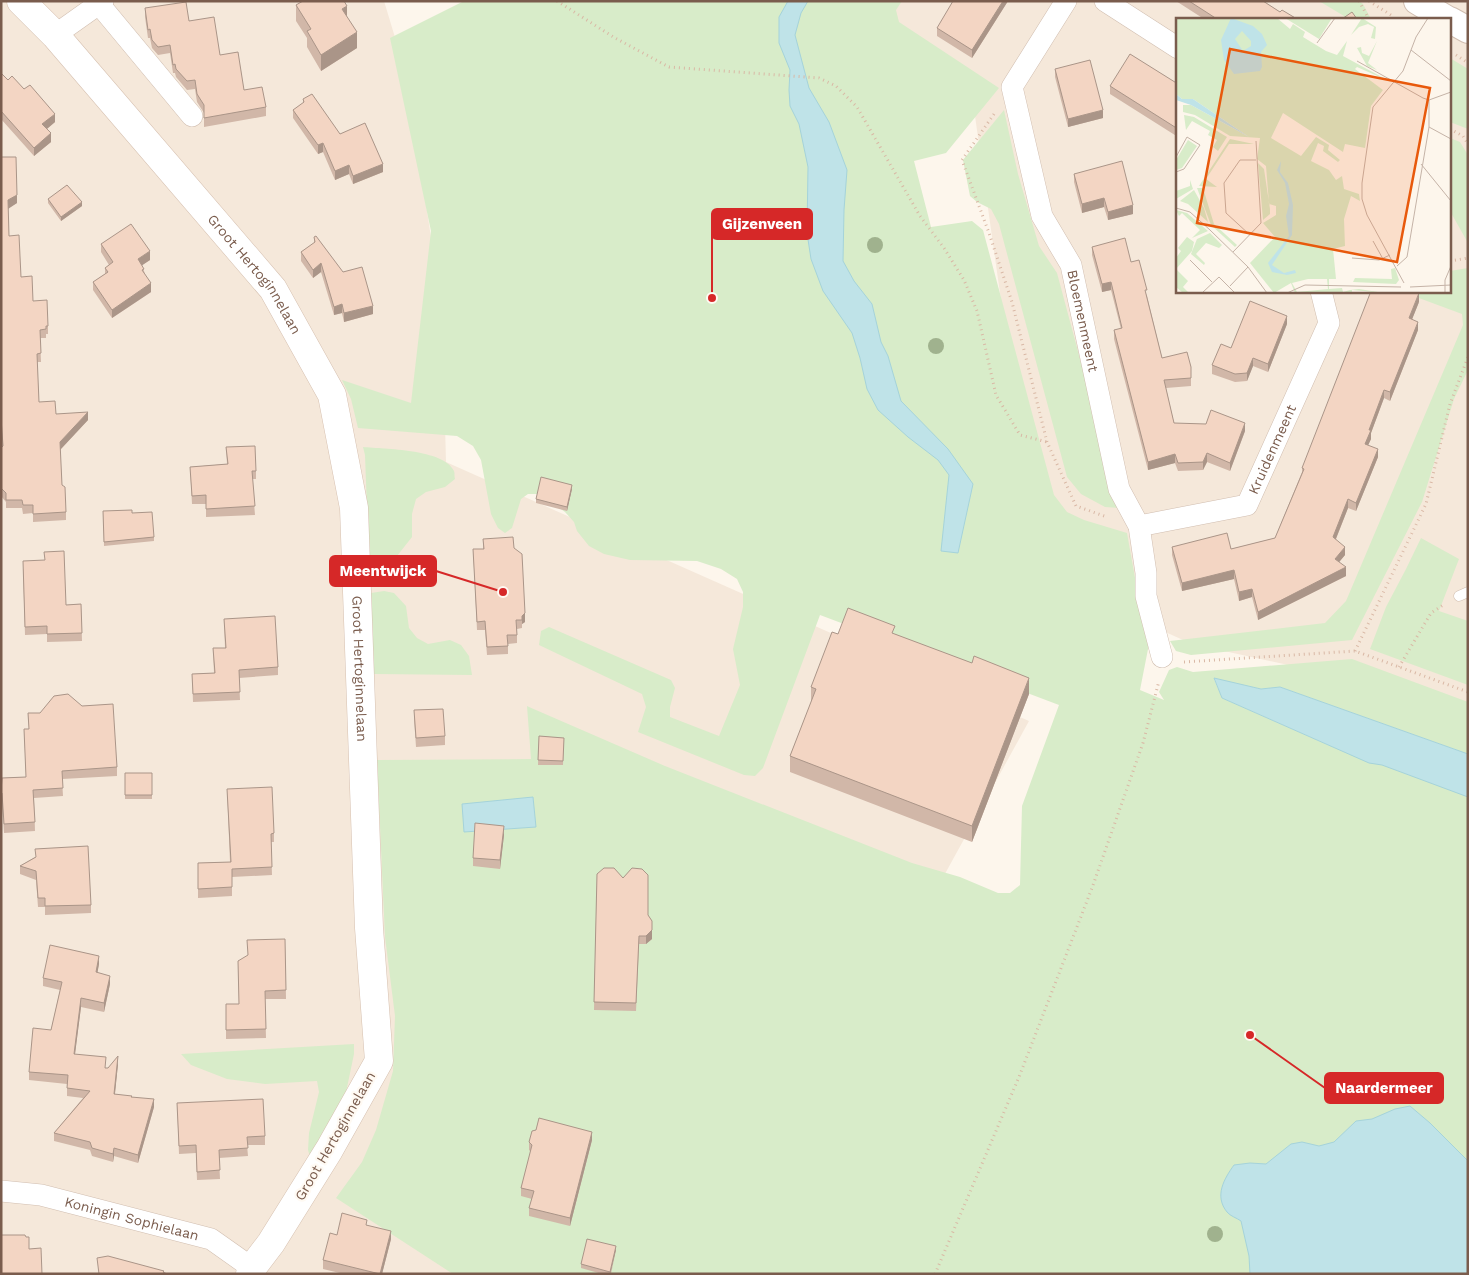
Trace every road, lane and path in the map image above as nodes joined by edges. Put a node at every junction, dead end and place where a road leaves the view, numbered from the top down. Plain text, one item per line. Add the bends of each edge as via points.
1 (20, 1) edge
2 (557, 1) edge
3 (1066, 1) edge
4 (1104, 1) edge
5 (1360, 1) edge
6 (1369, 1) edge
7 (1417, 1) edge
8 (101, 2) edge
9 (1368, 18) edge
10 (1395, 18) edge
11 (1446, 18) edge
12 (1452, 22) edge
13 (1468, 30) edge
14 (55, 35) junction
15 (1176, 47) edge
16 (1452, 53) edge
17 (1468, 63) edge
18 (1012, 87) junction
19 (192, 116) dead end
20 (1452, 130) edge
21 (1468, 144) edge
22 (1468, 258) edge
23 (1452, 261) edge
24 (1321, 292) edge
25 (1468, 357) edge
26 (1047, 442) junction
27 (1139, 526) junction
28 (1463, 594) edge
29 (1355, 651) junction
30 (1162, 657) junction
31 (1399, 667) junction
32 (1468, 692) edge
33 (1, 1191) edge
34 (256, 1272) edge
35 (935, 1274) edge

1 - 14 main road, Groot Hertoginnelaan
2 - 26 path via 669,67 818,78 836,86 857,107 920,216 964,280 977,311 996,395 1020,435
3 - 18 street
4 - 15 street
5 - 9 path
6 - 10 path
7 - 11 street
8 - 14 street
8 - 19 street
12 - 13 street
14 - 34 main road, Groot Hertoginnelaan via 273,289 332,395 354,508 369,928 378,1061
16 - 17 path
18 - 26 path via 962,160 1012,302
18 - 27 street, Bloemenmeent via 1042,216 1071,265 1119,489
20 - 21 path via 1463,136
22 - 23 path
24 - 27 street, Kruidenmeent via 1328,323 1247,505
25 - 29 path via 1450,404 1426,504
26 - 27 path via 1076,506
27 - 30 street, Bloemenmeent via 1146,596
28 - 31 path via 1431,613
29 - 30 path via 1186,663
29 - 31 path
30 - 35 path via 1162,671 1143,743 1092,888 1019,1077
31 - 32 path
33 - 34 street, Koningin Sophielaan via 41,1195 210,1239

